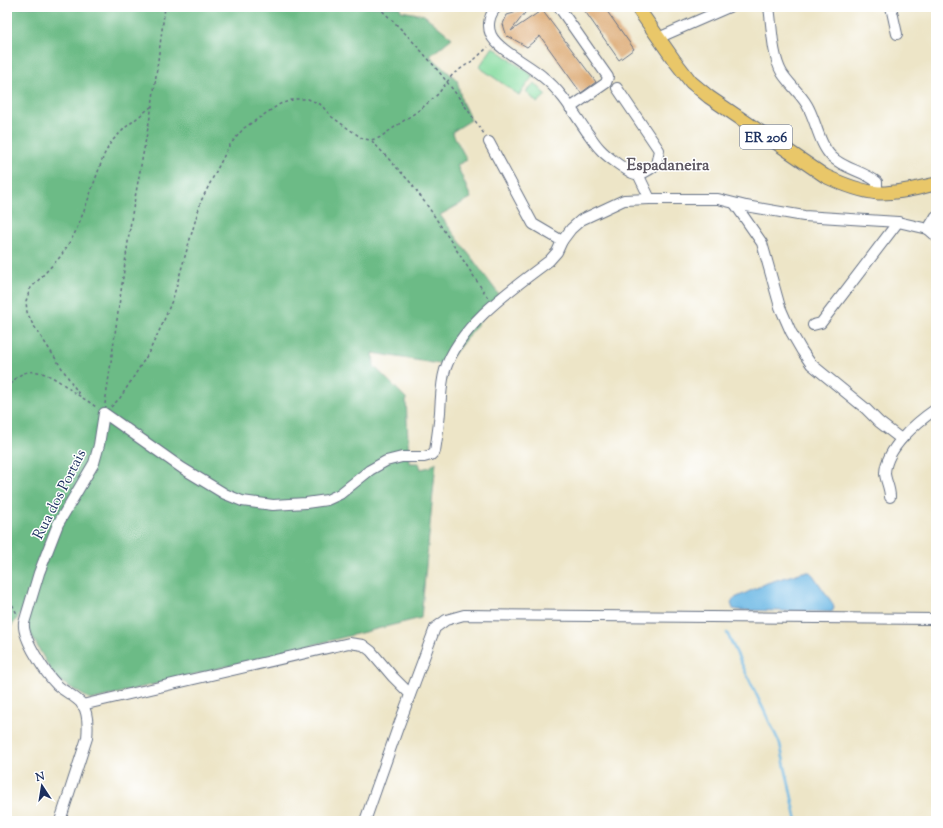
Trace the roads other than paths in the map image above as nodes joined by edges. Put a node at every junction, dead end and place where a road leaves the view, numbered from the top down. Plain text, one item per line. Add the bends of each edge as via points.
1 (497, 7) edge
2 (560, 7) edge
3 (637, 7) edge
4 (729, 7) edge
5 (769, 7) edge
6 (891, 7) edge
7 (896, 34) dead end
8 (658, 38) junction
9 (617, 88) dead end
10 (570, 108) junction
11 (489, 142) road end
12 (638, 174) junction
13 (936, 184) edge
14 (877, 193) junction
15 (650, 200) junction
16 (735, 204) junction
17 (936, 216) edge
18 (898, 222) junction
19 (928, 229) junction
20 (936, 236) edge
21 (562, 241) junction
22 (813, 325) dead end
23 (936, 409) edge
24 (901, 439) junction
25 (890, 497) dead end
26 (936, 619) edge
27 (410, 694) junction
28 (82, 705) junction
29 (60, 821) edge
30 (365, 821) edge

1 - 10 street via 489,24 495,41 545,78
2 - 10 street via 608,77 606,83
3 - 8 main road, ER 206
4 - 8 street
5 - 14 street via 779,65 787,80 807,105 825,149 839,162 869,175 877,182
6 - 7 street
8 - 14 main road, ER 206 via 691,82 709,97 825,176 845,185
9 - 12 street via 659,150 656,165 643,174
10 - 12 street via 600,149 633,174
11 - 21 street via 533,224
12 - 15 street
13 - 14 main road, ER 206
15 - 16 street via 718,199
15 - 21 street via 624,200 581,220
16 - 18 street via 804,216
16 - 24 street via 762,242 780,307 791,332 811,364
17 - 19 street
18 - 19 street
18 - 22 street via 821,323
19 - 20 street
21 - 28 street, Rua dos Portais via 549,261 493,304 474,324 451,357 442,386 435,451 424,457 402,457 386,461 370,470 340,494 327,500 273,505 242,501 225,494 182,468 104,413 98,454 55,531 39,573 24,628 28,641 51,678
23 - 24 street via 917,422
24 - 25 street via 887,462 885,475
26 - 27 street via 464,615 446,620 435,628
27 - 28 street via 371,651 363,645 349,643
27 - 30 street
28 - 29 street via 88,738

